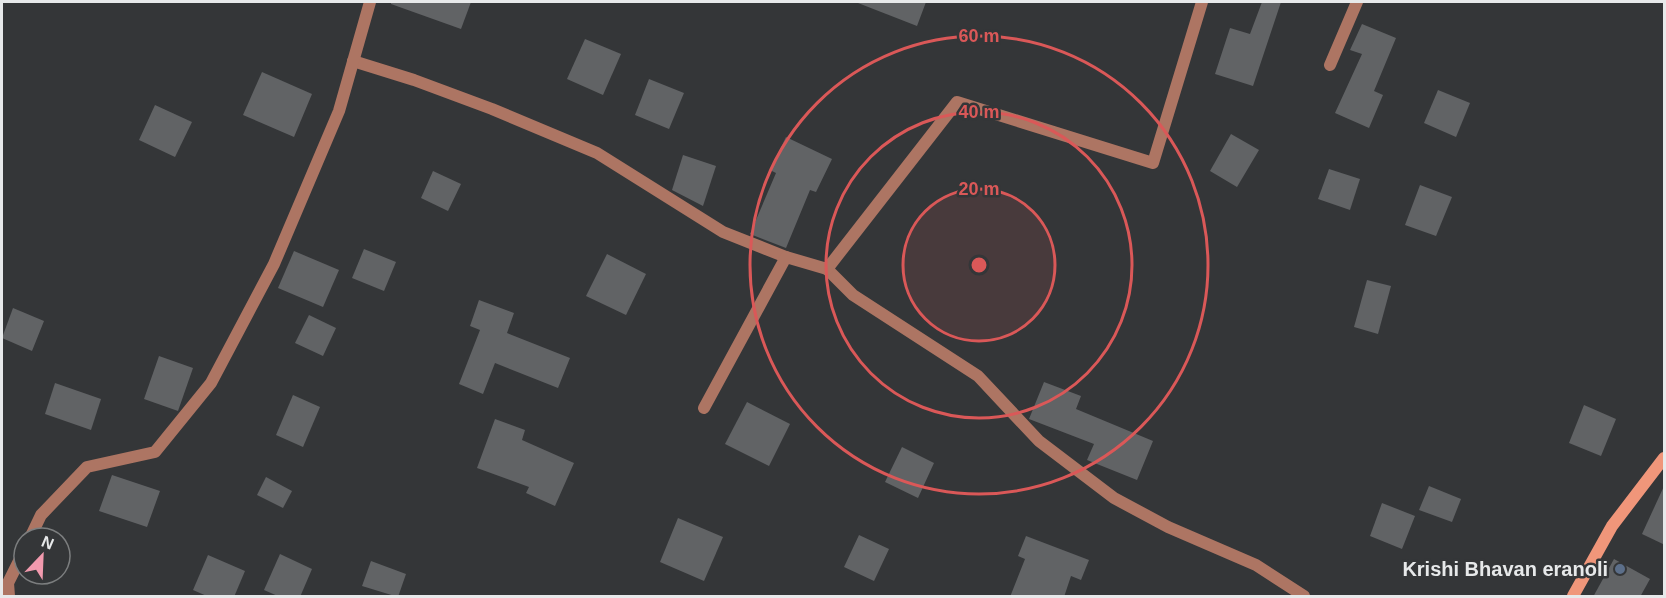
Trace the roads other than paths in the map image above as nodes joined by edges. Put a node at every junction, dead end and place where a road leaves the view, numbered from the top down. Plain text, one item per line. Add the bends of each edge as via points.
1 (370, 2) edge
2 (1202, 2) edge
3 (1357, 2) edge
4 (353, 61) junction
5 (1330, 65) dead end
6 (786, 257) junction
7 (827, 269) junction
8 (704, 408) dead end
9 (1665, 458) edge
10 (36, 526) edge
11 (12, 575) edge
12 (9, 597) edge
13 (1304, 597) edge
14 (1574, 597) edge

1 - 4 street
2 - 7 street via 1153,163 957,102
3 - 5 street
4 - 6 street via 492,109 597,153 723,232
4 - 10 street via 339,111 274,264 212,383 154,452 87,467
6 - 7 street
6 - 8 street
7 - 13 street via 853,296 978,376 1039,441 1114,498 1168,527 1256,565
9 - 14 main road via 1612,526
11 - 12 street

